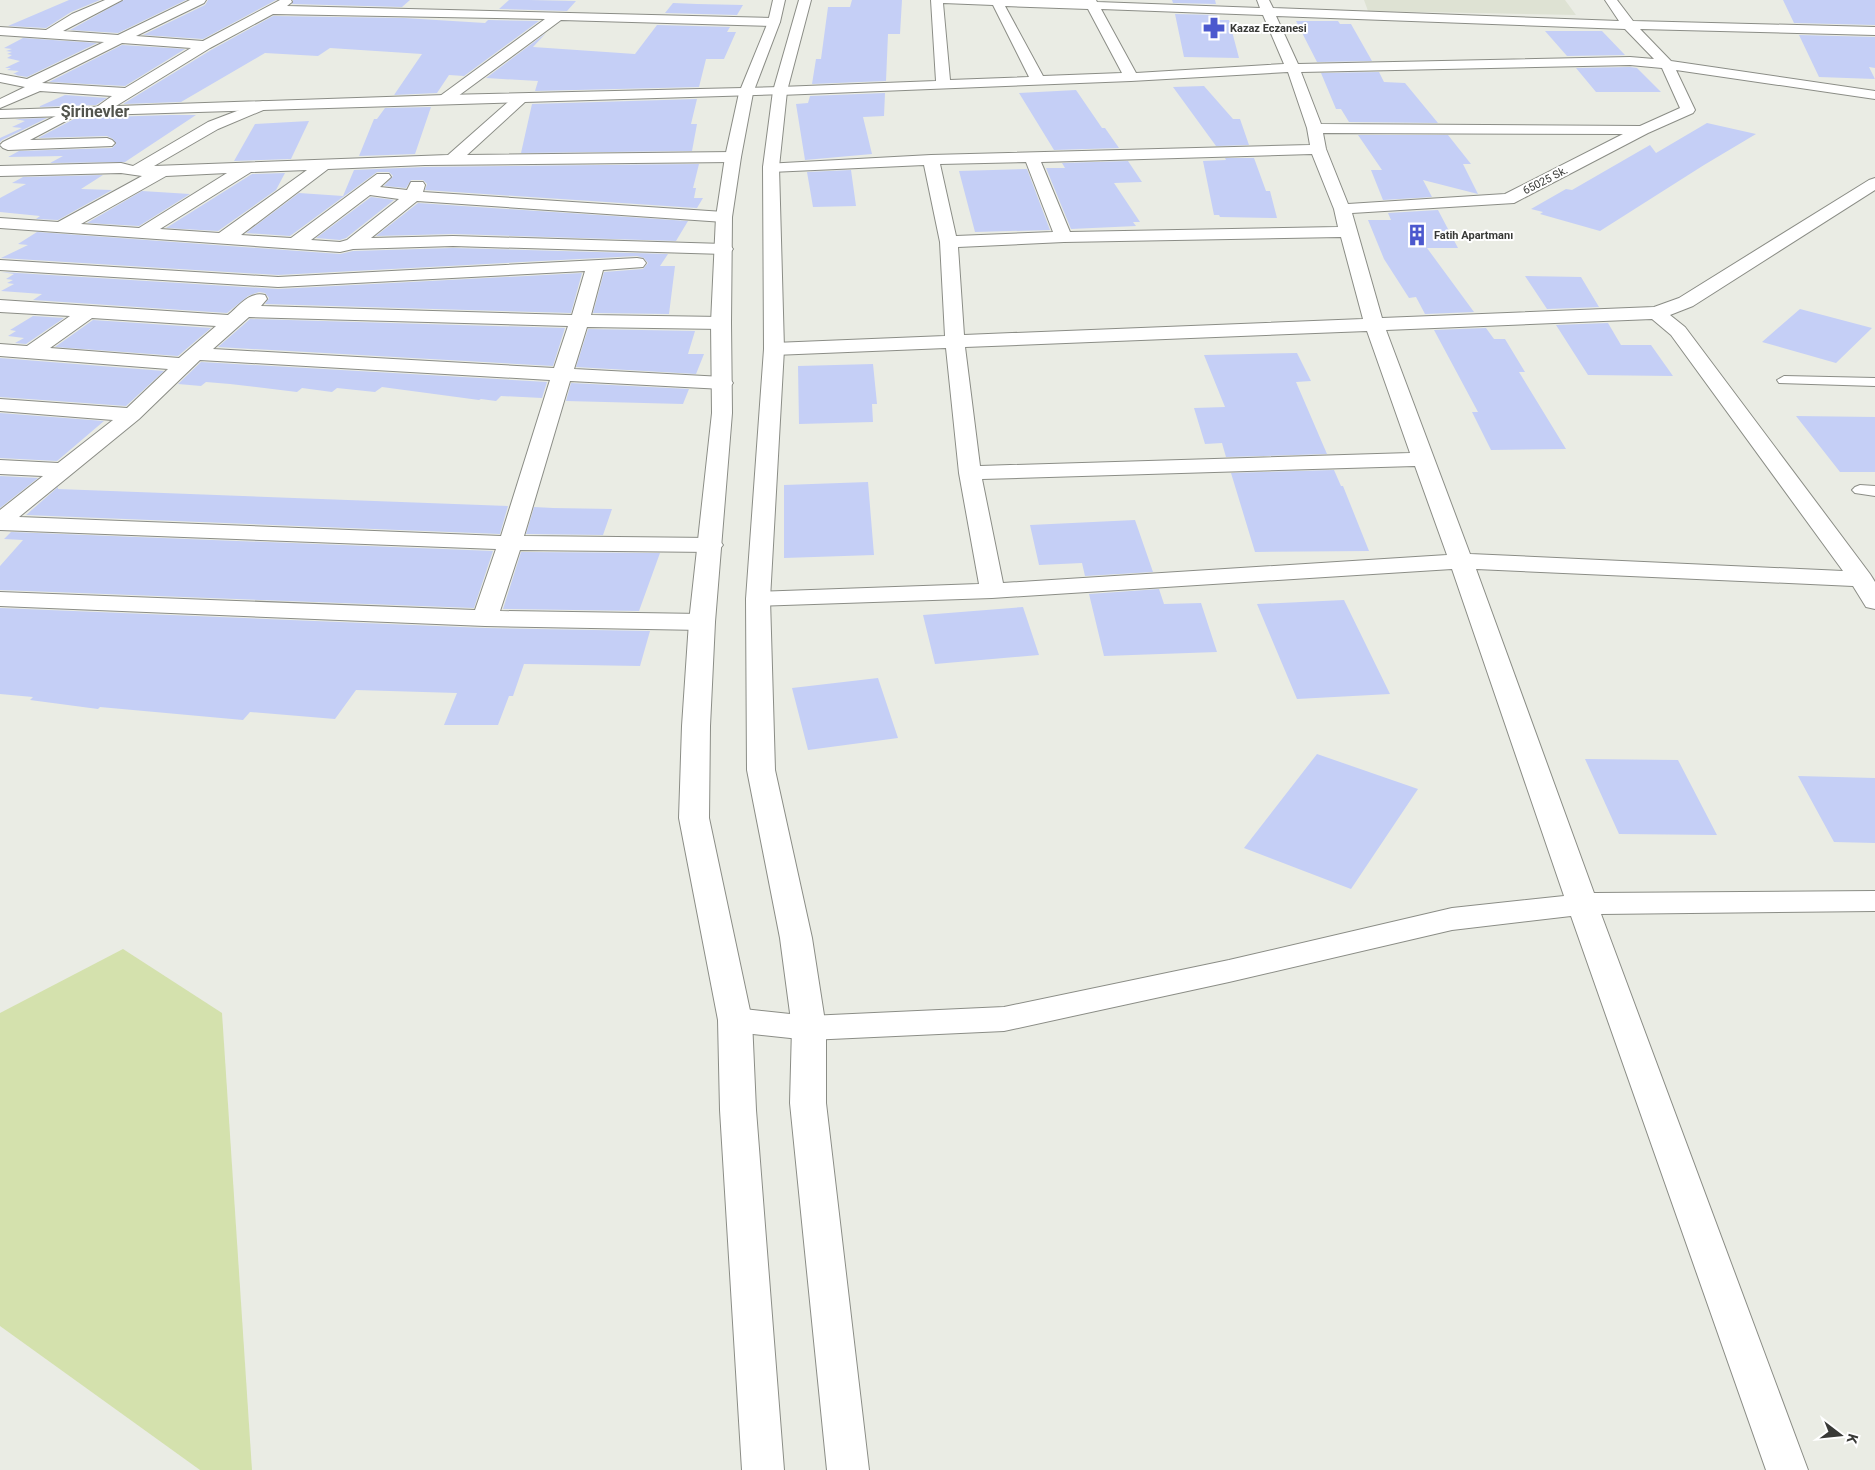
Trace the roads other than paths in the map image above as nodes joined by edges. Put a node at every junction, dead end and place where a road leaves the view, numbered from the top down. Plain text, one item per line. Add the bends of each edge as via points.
1 (116, 0) edge
2 (200, 0) edge
3 (289, 0) edge
4 (805, 0) edge
5 (937, 0) edge
6 (946, 0) edge
7 (1611, 0) edge
8 (998, 2) junction
9 (1091, 3) edge
10 (1265, 6) edge
11 (270, 10) junction
12 (777, 11) edge
13 (558, 16) junction
14 (1628, 25) junction
15 (0, 31) edge
16 (1875, 31) edge
17 (25, 33) junction
18 (49, 34) junction
19 (124, 38) junction
20 (0, 43) edge
21 (205, 45) junction
22 (1667, 65) junction
23 (1293, 68) junction
24 (1131, 77) junction
25 (0, 78) edge
26 (1038, 81) junction
27 (943, 84) junction
28 (33, 85) junction
29 (780, 91) junction
30 (130, 92) junction
31 (746, 93) junction
32 (1875, 95) edge
33 (521, 98) junction
34 (445, 99) junction
35 (262, 105) junction
36 (0, 111) edge
37 (98, 111) junction
38 (72, 112) junction
39 (1643, 130) junction
40 (1317, 139) junction
41 (107, 143) dead end
42 (4, 147) edge
43 (733, 157) junction
44 (1032, 158) junction
45 (425, 160) junction
46 (452, 160) junction
47 (931, 160) junction
48 (402, 162) junction
49 (323, 165) junction
50 (771, 167) junction
51 (245, 169) junction
52 (0, 171) edge
53 (136, 171) junction
54 (163, 171) junction
55 (1875, 183) edge
56 (369, 190) junction
57 (414, 196) junction
58 (1342, 208) junction
59 (724, 217) junction
60 (0, 223) edge
61 (39, 226) junction
62 (60, 228) junction
63 (1348, 232) junction
64 (142, 233) junction
65 (202, 236) junction
66 (1064, 237) junction
67 (224, 238) junction
68 (949, 242) junction
69 (294, 244) junction
70 (353, 244) junction
71 (8, 247) edge
72 (724, 255) junction
73 (0, 265) edge
74 (595, 265) junction
75 (146, 273) junction
76 (278, 282) junction
77 (0, 306) edge
78 (89, 311) junction
79 (1658, 313) junction
80 (239, 316) junction
81 (580, 321) junction
82 (721, 323) junction
83 (1374, 324) junction
84 (955, 341) junction
85 (774, 348) junction
86 (0, 350) edge
87 (32, 352) junction
88 (190, 359) junction
89 (562, 373) junction
90 (1784, 380) dead end
91 (1875, 382) edge
92 (723, 383) junction
93 (0, 405) edge
94 (132, 415) junction
95 (1422, 459) junction
96 (0, 467) edge
97 (62, 470) junction
98 (970, 473) junction
99 (0, 522) edge
100 (511, 543) junction
101 (711, 545) junction
102 (1461, 561) junction
103 (1861, 579) junction
104 (992, 591) junction
105 (0, 599) edge
106 (758, 599) junction
107 (1875, 602) edge
108 (485, 618) junction
109 (702, 622) junction
110 (1875, 901) edge
111 (1582, 904) junction
112 (735, 1020) junction
113 (809, 1028) junction
114 (763, 1470) edge
115 (848, 1470) edge
116 (1787, 1470) edge

1 - 18 street
2 - 19 street
3 - 11 street
4 - 29 street
5 - 27 street
6 - 8 street
7 - 14 street
8 - 9 street
8 - 26 street
9 - 10 street
9 - 24 street
10 - 14 street
10 - 23 street
11 - 13 street
11 - 21 street
12 - 13 street
12 - 31 street
13 - 34 street
14 - 16 street
14 - 22 street
15 - 17 street
17 - 18 street
17 - 20 street
18 - 19 street
19 - 21 street
19 - 28 street
21 - 30 street
22 - 23 street via 1630,61
22 - 32 street
22 - 39 street, 65025 Sk. via 1688,110
23 - 24 street
23 - 40 street
24 - 26 street
25 - 28 street
26 - 27 street
27 - 29 street
28 - 30 street
28 - 36 street
29 - 31 street
29 - 50 street
30 - 37 street
31 - 33 street
31 - 43 street
33 - 34 street
33 - 46 street
34 - 35 street
35 - 37 street
35 - 53 street via 198,132
36 - 38 street
37 - 38 street
38 - 42 street
39 - 40 street
39 - 58 street, 65025 Sk. via 1508,199
40 - 44 street
40 - 58 street
41 - 42 street
43 - 46 street
43 - 59 street
44 - 47 street
44 - 66 street
45 - 46 street
45 - 48 street
45 - 57 street
47 - 50 street
47 - 68 street
48 - 49 street
48 - 56 street
49 - 51 street
49 - 67 street
50 - 85 street
51 - 54 street
51 - 64 street
52 - 53 street via 121,168
53 - 54 street
54 - 62 street
55 - 79 street via 1686,302
56 - 57 street
56 - 69 street
57 - 59 street
57 - 70 street
58 - 63 street
59 - 72 street
60 - 61 street
61 - 62 street
61 - 71 street
62 - 64 street
63 - 66 street
63 - 83 street
64 - 65 street
65 - 67 street
65 - 75 street
66 - 68 street
67 - 69 street
68 - 84 street
69 - 70 street via 340,247
70 - 72 street via 453,241
72 - 74 street
72 - 82 street
73 - 75 street
74 - 76 street
74 - 81 street
75 - 76 street
76 - 80 street
77 - 78 street
78 - 80 street
78 - 87 street
79 - 83 street
79 - 103 street via 1678,331
80 - 81 street
80 - 88 street
81 - 82 street
81 - 89 street
82 - 92 street
83 - 84 street
83 - 95 street
84 - 85 street
84 - 98 street
85 - 106 street
86 - 87 street
87 - 88 street
88 - 89 street
88 - 94 street
89 - 92 street
89 - 100 street
90 - 91 lane
92 - 101 street
93 - 94 street
94 - 97 street
95 - 98 street
95 - 102 street
96 - 97 street
97 - 99 street
98 - 104 street
99 - 100 street
100 - 101 street
100 - 108 street
101 - 109 street
102 - 103 street
102 - 104 street
102 - 111 street
103 - 107 street
104 - 106 street
105 - 108 street
106 - 113 street via 761,770 796,938
108 - 109 street
109 - 112 street via 694,818
110 - 111 street
111 - 113 street via 1452,919 1004,1019
111 - 116 street
112 - 113 street
112 - 114 street via 738,1110
113 - 115 street via 808,1103

